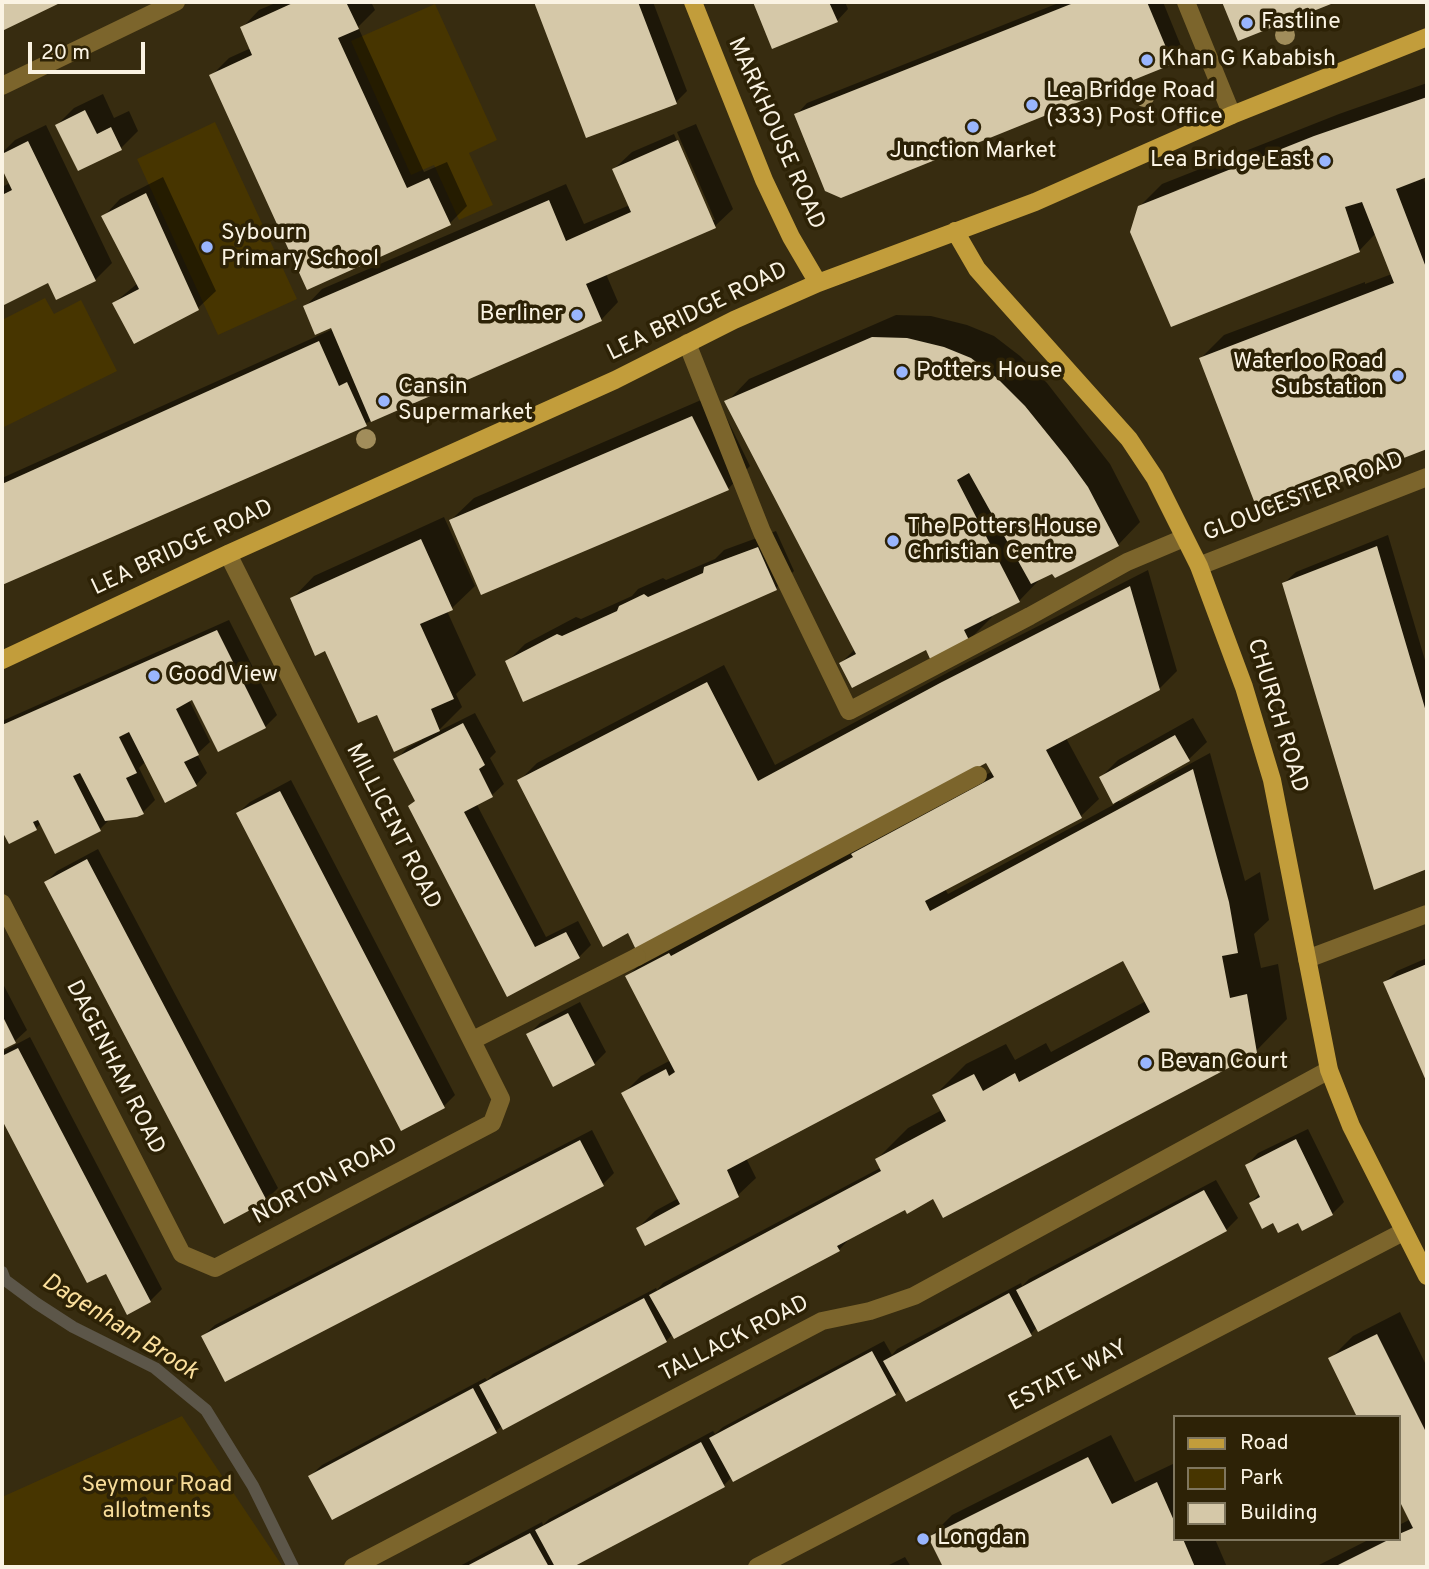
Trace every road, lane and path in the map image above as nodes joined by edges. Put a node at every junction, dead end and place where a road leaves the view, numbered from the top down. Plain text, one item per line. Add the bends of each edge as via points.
1 (176, 2) edge
2 (693, 2) edge
3 (1186, 2) edge
4 (1427, 37) edge
5 (2, 86) edge
6 (1232, 116) junction
7 (955, 230) junction
8 (818, 283) junction
9 (687, 343) junction
10 (1427, 477) edge
11 (1184, 538) junction
12 (228, 554) junction
13 (1199, 566) junction
14 (2, 660) edge
15 (978, 775) dead end
16 (2, 903) edge
17 (1427, 914) edge
18 (1307, 960) junction
19 (473, 1040) junction
20 (1329, 1070) junction
21 (492, 1123) joint
22 (1403, 1232) junction
23 (182, 1254) joint
24 (1427, 1276) edge
25 (353, 1567) edge
26 (757, 1567) edge

1 - 5 street
2 - 8 main road, MARKHOUSE ROAD via 764,180
3 - 6 street
4 - 6 main road, LEA BRIDGE ROAD
6 - 7 main road, LEA BRIDGE ROAD via 1035,202
7 - 8 main road, LEA BRIDGE ROAD
7 - 11 main road, CHURCH ROAD via 977,269 1129,439
8 - 9 main road, LEA BRIDGE ROAD
9 - 11 street via 762,532 849,711 1127,562
9 - 12 main road, LEA BRIDGE ROAD via 615,380
10 - 13 street, GLOUCESTER ROAD
11 - 13 main road, CHURCH ROAD
12 - 14 main road, LEA BRIDGE ROAD
12 - 19 street, MILLICENT ROAD
13 - 18 main road, CHURCH ROAD via 1244,687 1272,780
15 - 19 street
16 - 23 street, DAGENHAM ROAD
17 - 18 street
18 - 20 main road, CHURCH ROAD
19 - 21 street, MILLICENT ROAD via 501,1099
20 - 22 main road, CHURCH ROAD
20 - 25 street, TALLACK ROAD via 914,1296 822,1321
21 - 23 street, NORTON ROAD via 215,1268
22 - 24 main road, CHURCH ROAD
22 - 26 street, ESTATE WAY

